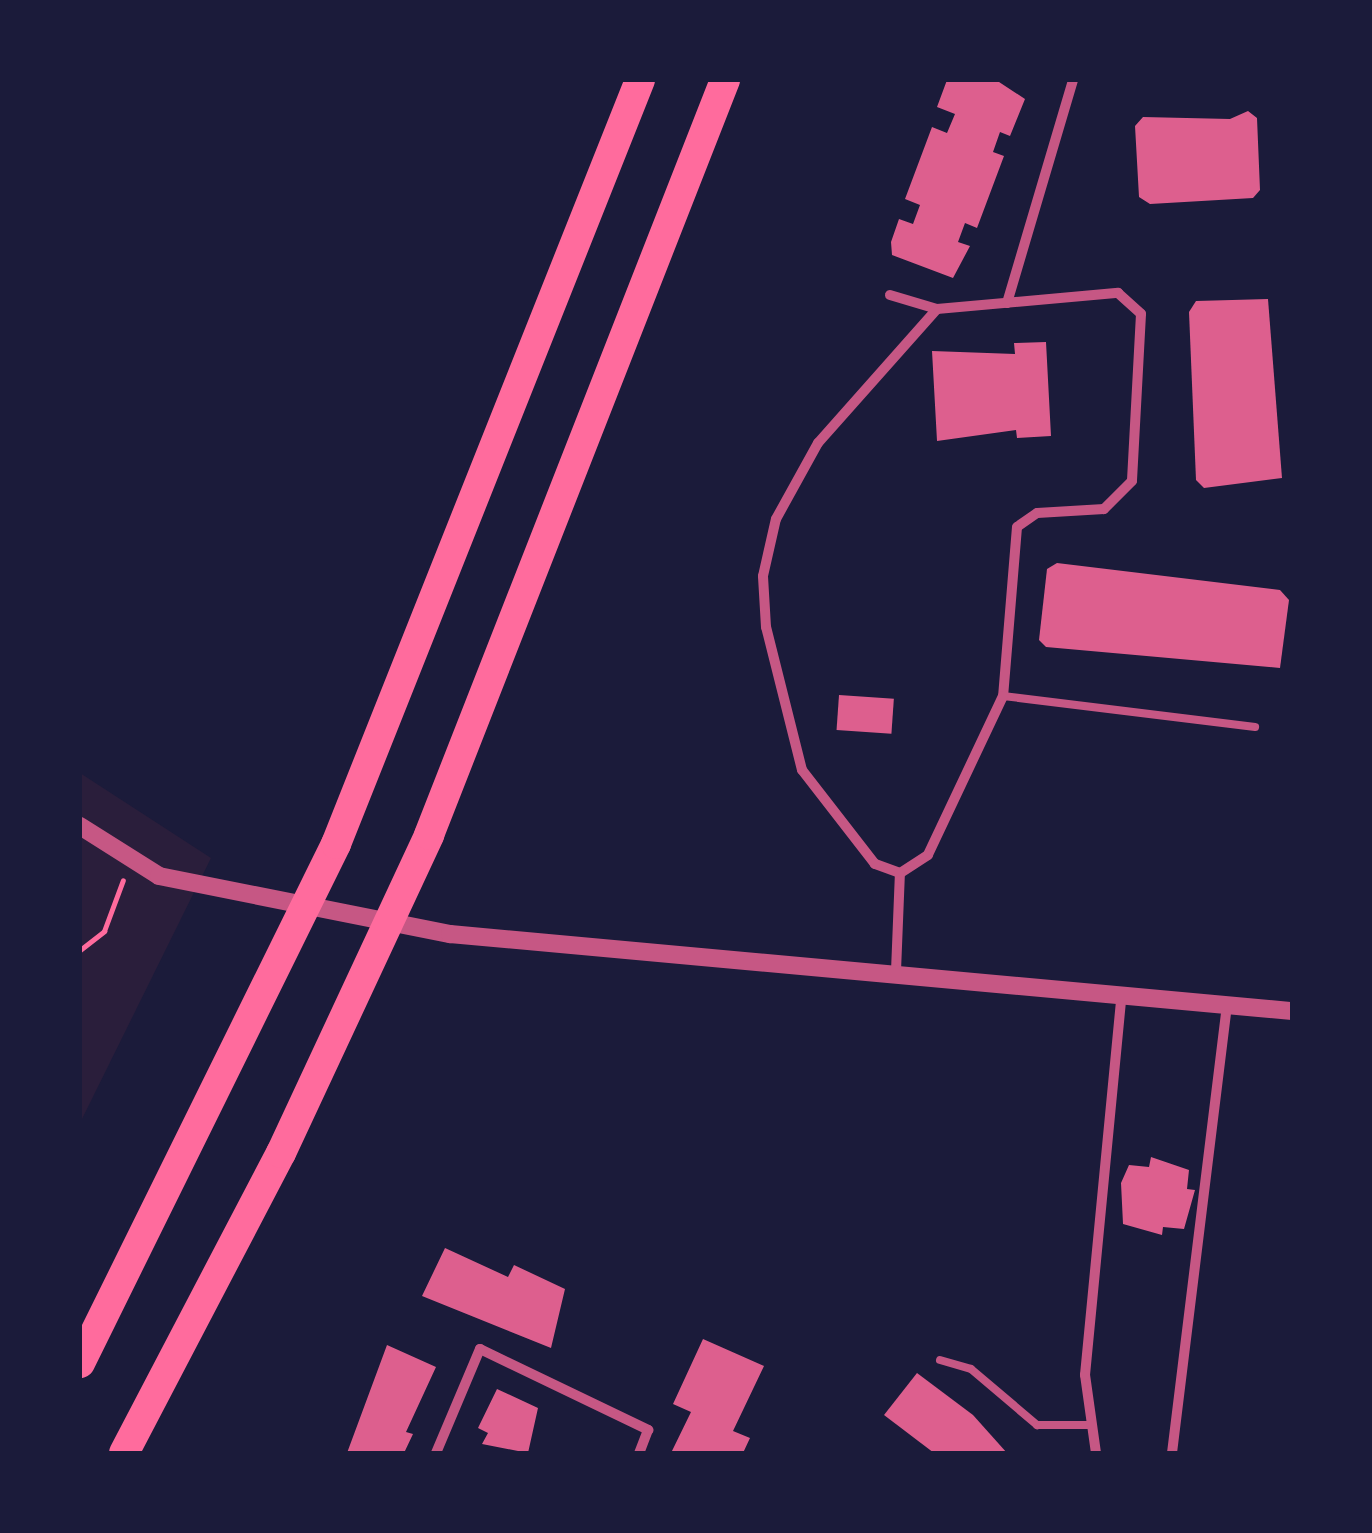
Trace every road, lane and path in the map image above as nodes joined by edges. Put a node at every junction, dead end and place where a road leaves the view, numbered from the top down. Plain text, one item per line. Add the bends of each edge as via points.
1 (640, 80) edge
2 (724, 80) edge
3 (1073, 80) edge
4 (890, 295) dead end
5 (1007, 302) junction
6 (936, 308) junction
7 (1003, 696) junction
8 (1255, 727) dead end
9 (80, 826) edge
10 (131, 859) junction
11 (900, 873) junction
12 (80, 950) edge
13 (896, 972) junction
14 (1122, 993) junction
15 (1227, 1004) junction
16 (1292, 1010) edge
17 (940, 1360) dead end
18 (80, 1363) edge
19 (1092, 1425) junction
20 (124, 1453) edge
21 (436, 1453) edge
22 (639, 1453) edge
23 (1096, 1453) edge
24 (1172, 1453) edge

1 - 18 highway via 336,844
2 - 20 highway via 430,835 349,1010
3 - 5 street
4 - 6 street
5 - 6 street
5 - 7 street via 1118,294 1141,314 1132,481 1104,510 1037,513 1017,527
6 - 11 street via 818,442 776,519 763,576 766,627 802,770 875,864
7 - 8 lane
7 - 11 street via 928,855
9 - 10 street
10 - 12 path via 104,931
10 - 13 street via 158,876 246,900 450,934
11 - 13 street
13 - 14 street
14 - 15 street
14 - 19 street via 1087,1335
15 - 16 street
15 - 24 street
17 - 19 lane via 970,1368 1037,1425
19 - 23 street
21 - 22 street via 480,1349 648,1430

